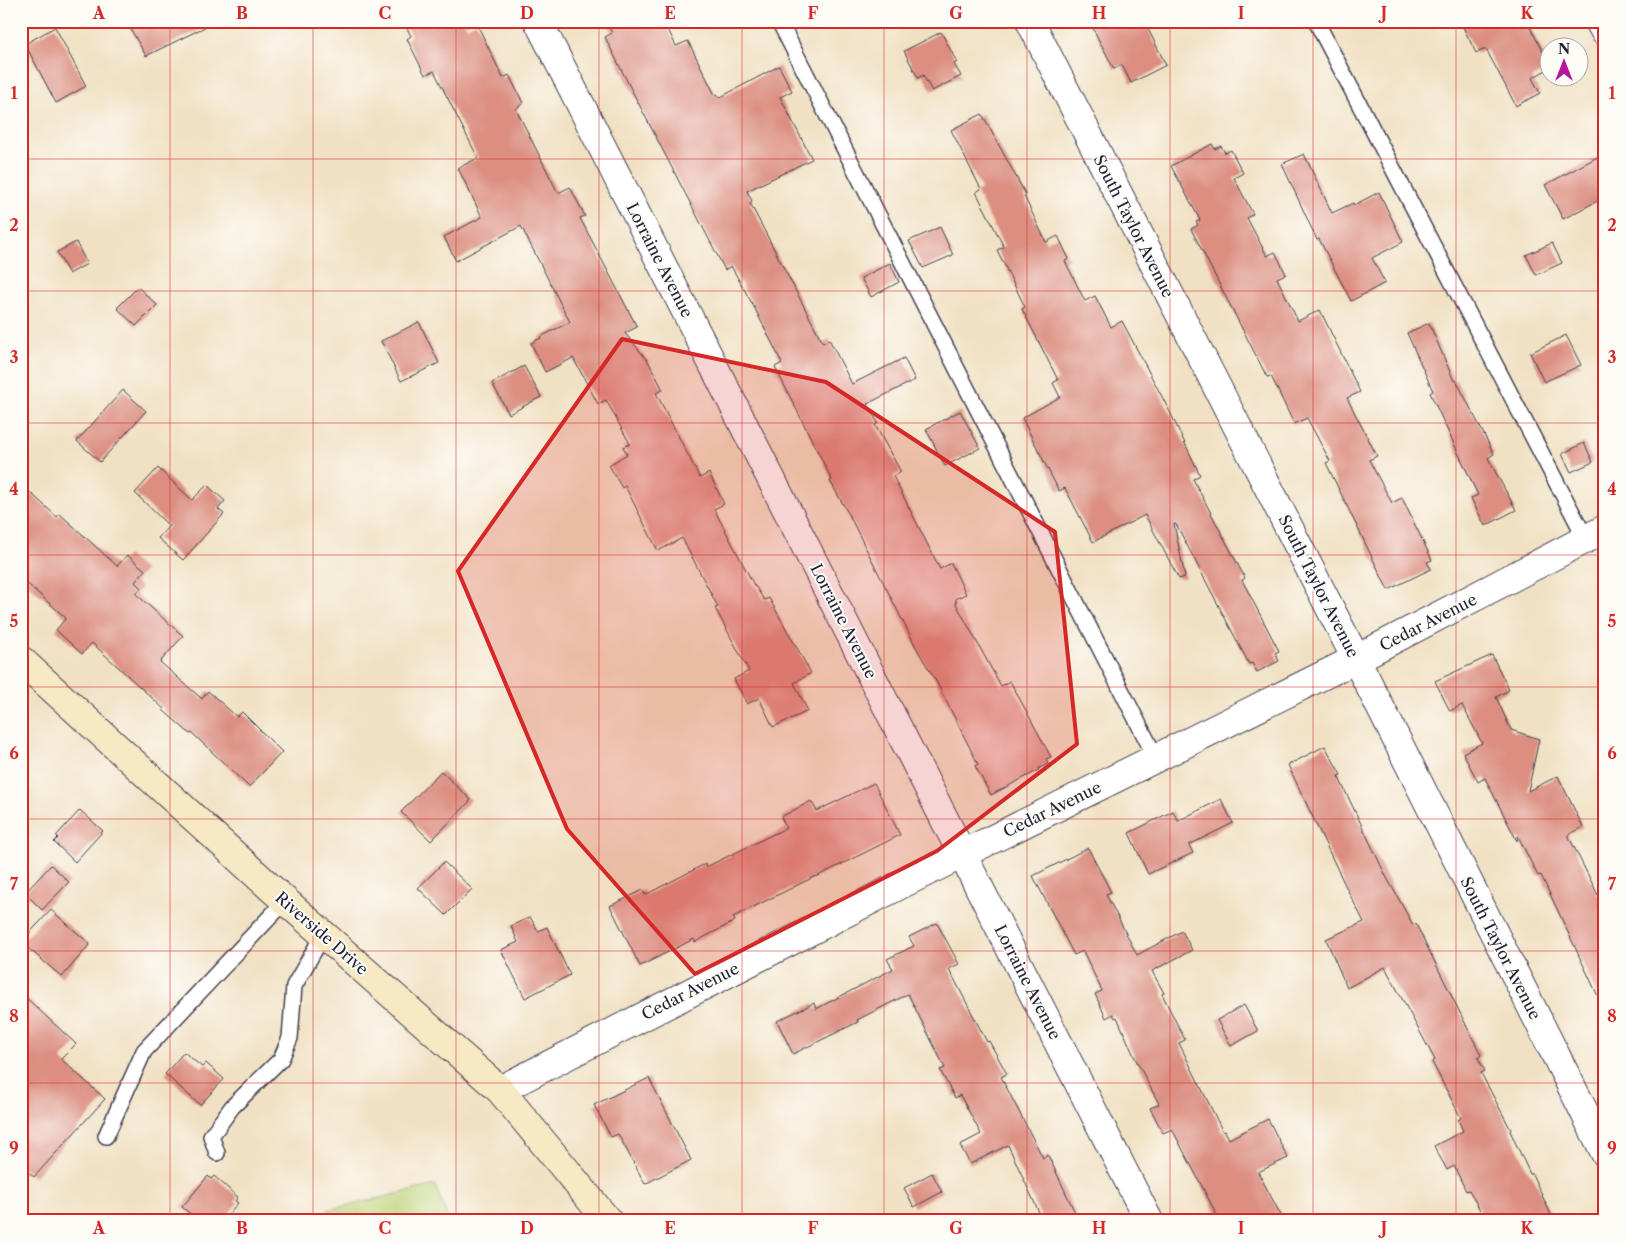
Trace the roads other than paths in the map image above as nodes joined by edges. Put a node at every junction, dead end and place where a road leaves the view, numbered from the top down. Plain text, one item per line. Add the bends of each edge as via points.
1 (538, 21) edge
2 (779, 21) edge
3 (1030, 21) edge
4 (1316, 21) edge
5 (1599, 21) edge
6 (1605, 32) edge
7 (1595, 534) edge
8 (1356, 659) junction
9 (21, 660) edge
10 (1156, 758) junction
11 (963, 854) junction
12 (285, 901) junction
13 (323, 935) junction
14 (500, 1090) junction
15 (106, 1136) dead end
16 (217, 1153) dead end
17 (1605, 1153) edge
18 (608, 1221) edge
19 (1149, 1221) edge

1 - 11 street, Lorraine Avenue
2 - 10 lane
3 - 8 street, South Taylor Avenue
4 - 7 lane
5 - 6 street
7 - 8 street, Cedar Avenue
8 - 10 street, Cedar Avenue
8 - 17 street, South Taylor Avenue
9 - 12 street, Riverside Drive
10 - 11 street, Cedar Avenue
11 - 14 street, Cedar Avenue
11 - 19 street, Lorraine Avenue
12 - 13 street, Riverside Drive
12 - 15 lane via 144,1051
13 - 14 street, Riverside Drive
13 - 16 lane via 294,986 290,1038 281,1059 232,1107 211,1136
14 - 18 street, Riverside Drive

